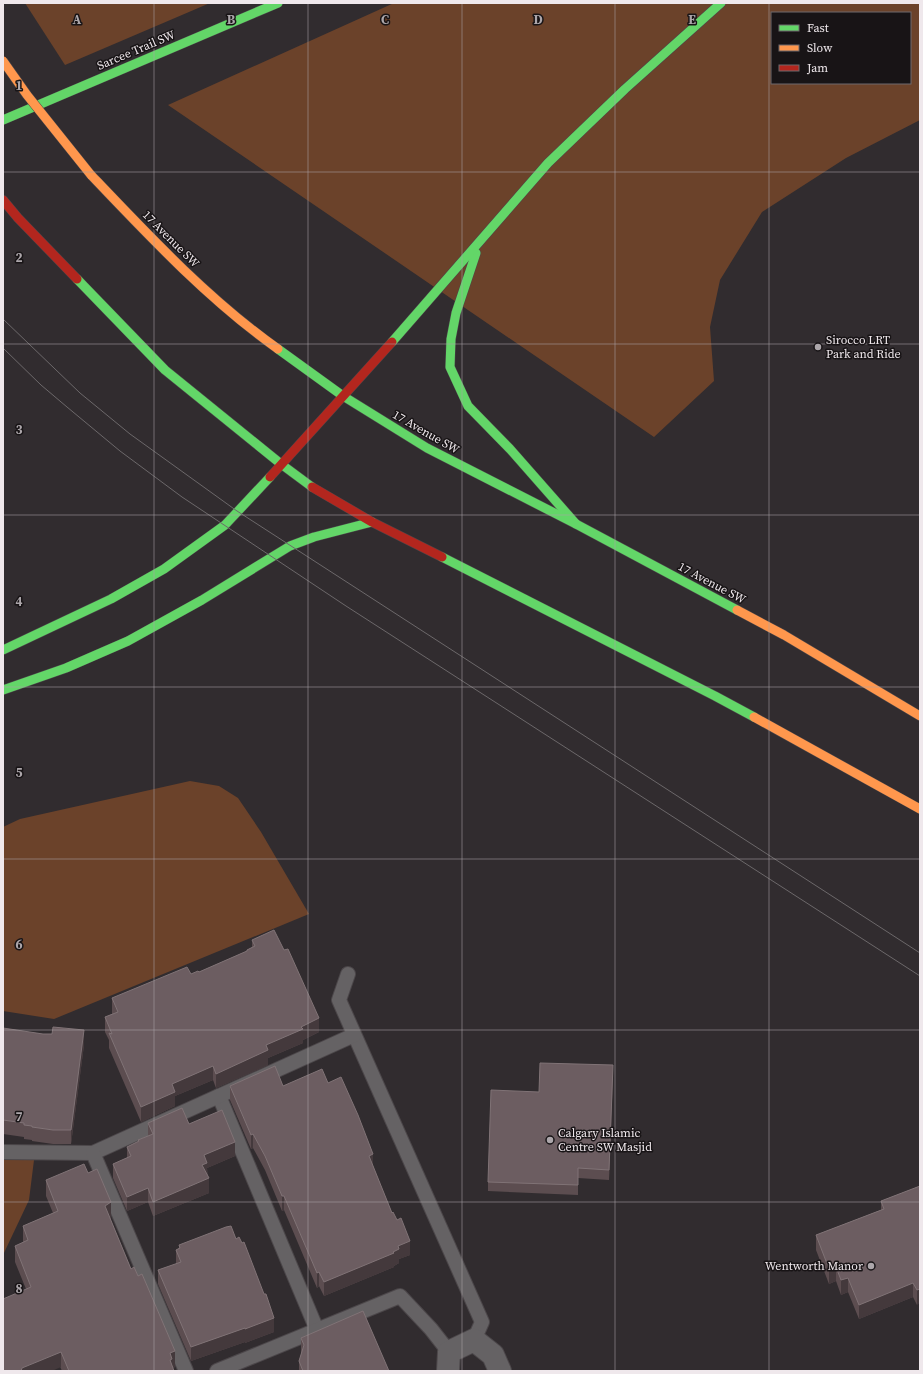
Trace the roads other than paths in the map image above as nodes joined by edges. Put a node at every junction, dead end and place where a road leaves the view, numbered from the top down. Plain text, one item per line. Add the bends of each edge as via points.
1 (278, 3) edge
2 (721, 3) edge
3 (3, 61) edge
4 (3, 120) edge
5 (3, 200) edge
6 (478, 245) junction
7 (343, 396) junction
8 (280, 464) junction
9 (372, 522) junction
10 (576, 524) junction
11 (3, 650) edge
12 (3, 690) edge
13 (920, 716) edge
14 (920, 809) edge
15 (348, 974) dead end
16 (354, 1035) junction
17 (219, 1096) junction
18 (3, 1152) edge
19 (92, 1153) junction
20 (317, 1330) junction
21 (474, 1340) junction
22 (449, 1362) edge
23 (186, 1371) edge
24 (217, 1371) edge
25 (500, 1371) edge

1 - 4 main road, Sarcee Trail SW
2 - 6 main road via 625,89 548,163
3 - 7 main road, 17 Avenue SW, bridge via 91,175 171,258 255,333
5 - 8 main road via 165,370
6 - 7 main road
6 - 10 main road via 456,312 451,339 450,367 468,406
7 - 8 main road
7 - 10 main road, 17 Avenue SW via 427,448
8 - 9 main road
8 - 11 main road via 225,525 164,569 111,600
9 - 12 main road via 290,546 128,642 66,668
9 - 14 main road via 715,696
10 - 13 main road, 17 Avenue SW via 784,635
15 - 16 lane via 339,1000
16 - 17 lane
16 - 21 lane via 482,1322
17 - 19 lane
17 - 20 lane
18 - 19 lane
19 - 23 lane
20 - 22 lane via 400,1296 431,1329
20 - 24 lane
21 - 22 street
21 - 25 street via 493,1355

